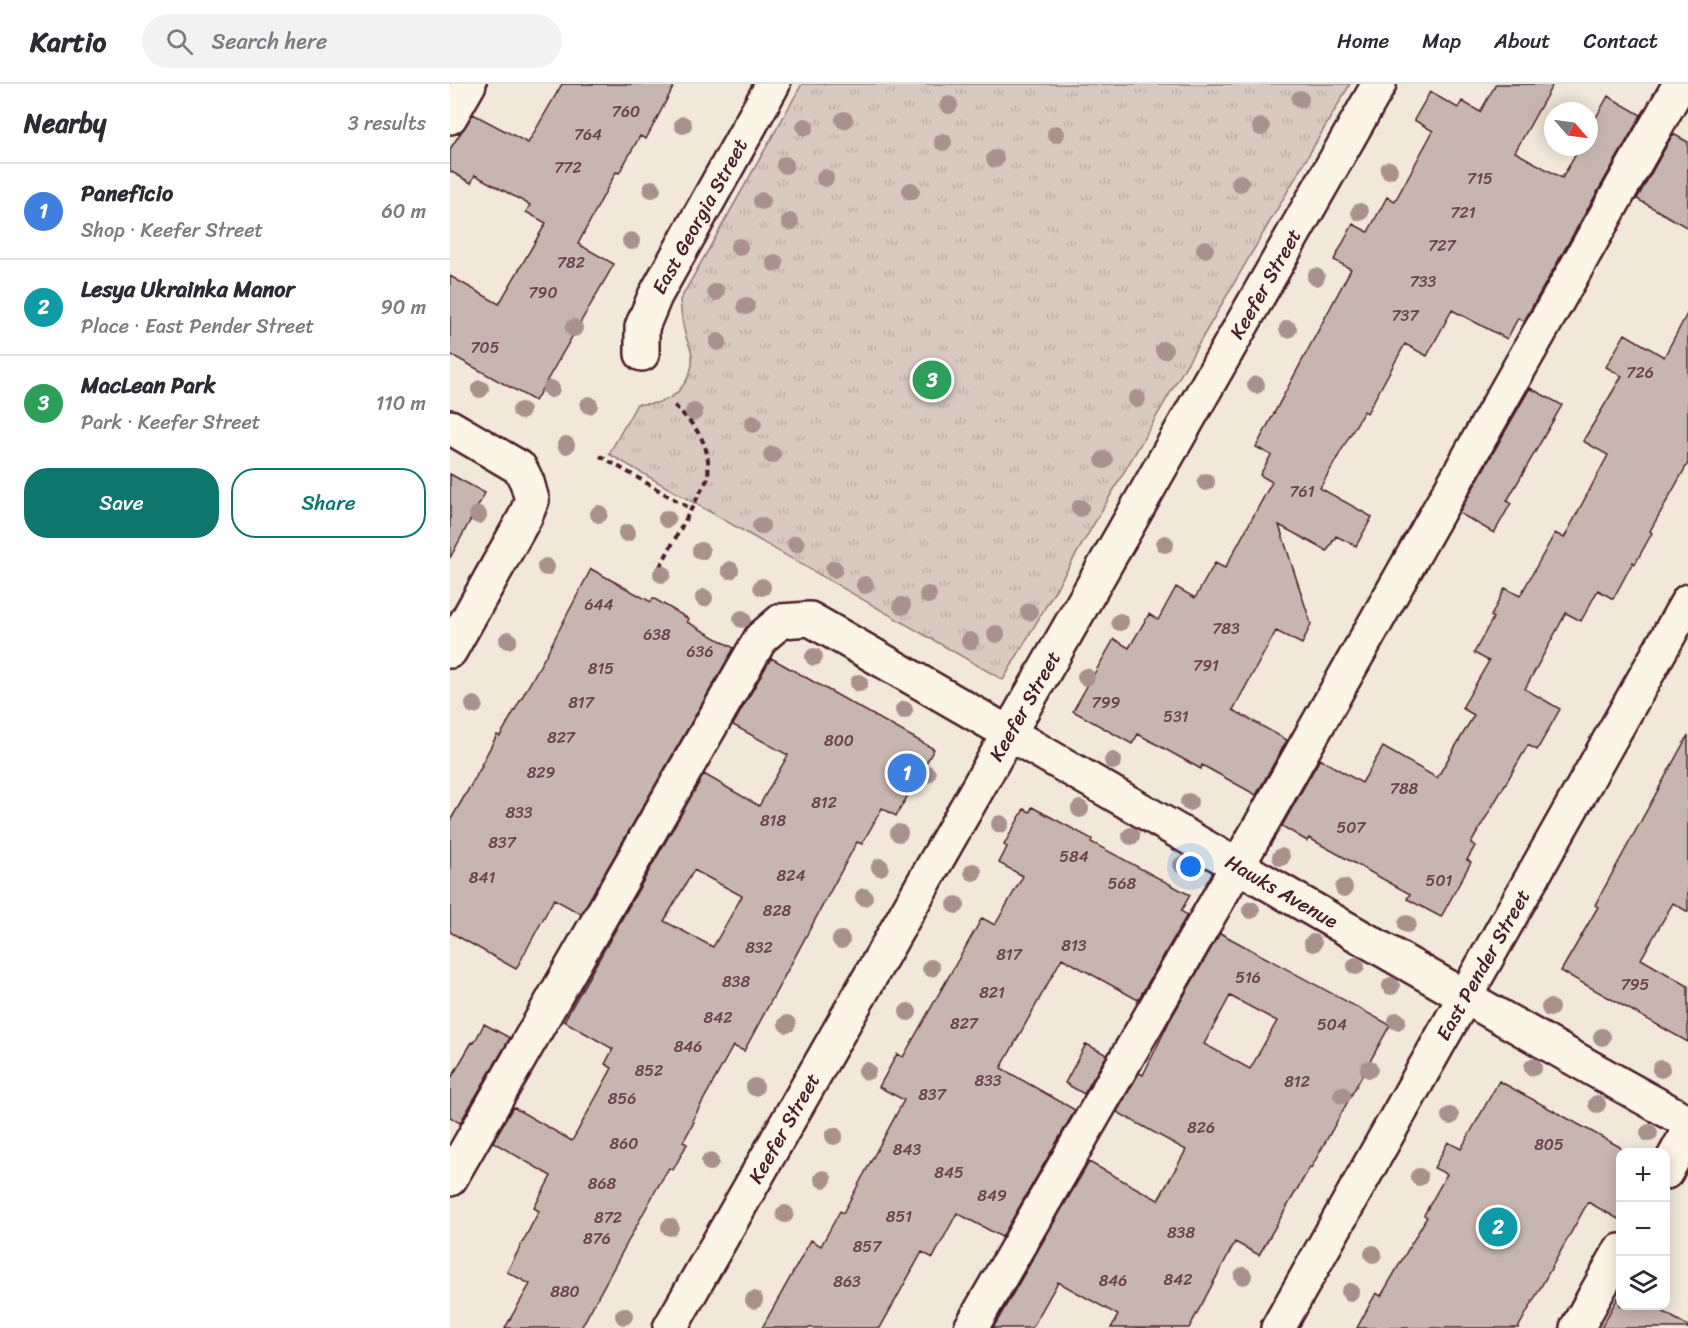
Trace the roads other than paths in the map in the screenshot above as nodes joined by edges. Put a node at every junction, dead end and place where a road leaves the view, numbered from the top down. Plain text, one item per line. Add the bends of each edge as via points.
1 (469, 84) edge
2 (773, 84) edge
3 (1379, 84) edge
4 (1680, 84) edge
5 (450, 117) edge
6 (642, 354) dead end
7 (450, 427) edge
8 (1688, 601) edge
9 (450, 651) edge
10 (1009, 733) junction
11 (1237, 866) junction
12 (1464, 998) junction
13 (1688, 1122) edge
14 (1688, 1132) edge
15 (1670, 1163) edge
16 (450, 1179) edge
17 (1617, 1256) edge
18 (670, 1328) edge
19 (971, 1328) edge
20 (1278, 1328) edge
21 (1577, 1328) edge

1 - 5 street
2 - 6 street, East Georgia Street via 655,296 642,327
3 - 10 street, Keefer Street
4 - 11 street
7 - 9 street via 520,468 532,500
8 - 12 street, East Pender Street
10 - 11 street, Hawks Avenue
10 - 16 street, Hawks Avenue via 810,619 781,621 761,639
10 - 18 street, Keefer Street
11 - 12 street, Hawks Avenue
11 - 19 street
12 - 13 street, Hawks Avenue
12 - 20 street, East Pender Street
14 - 15 street
17 - 21 street

